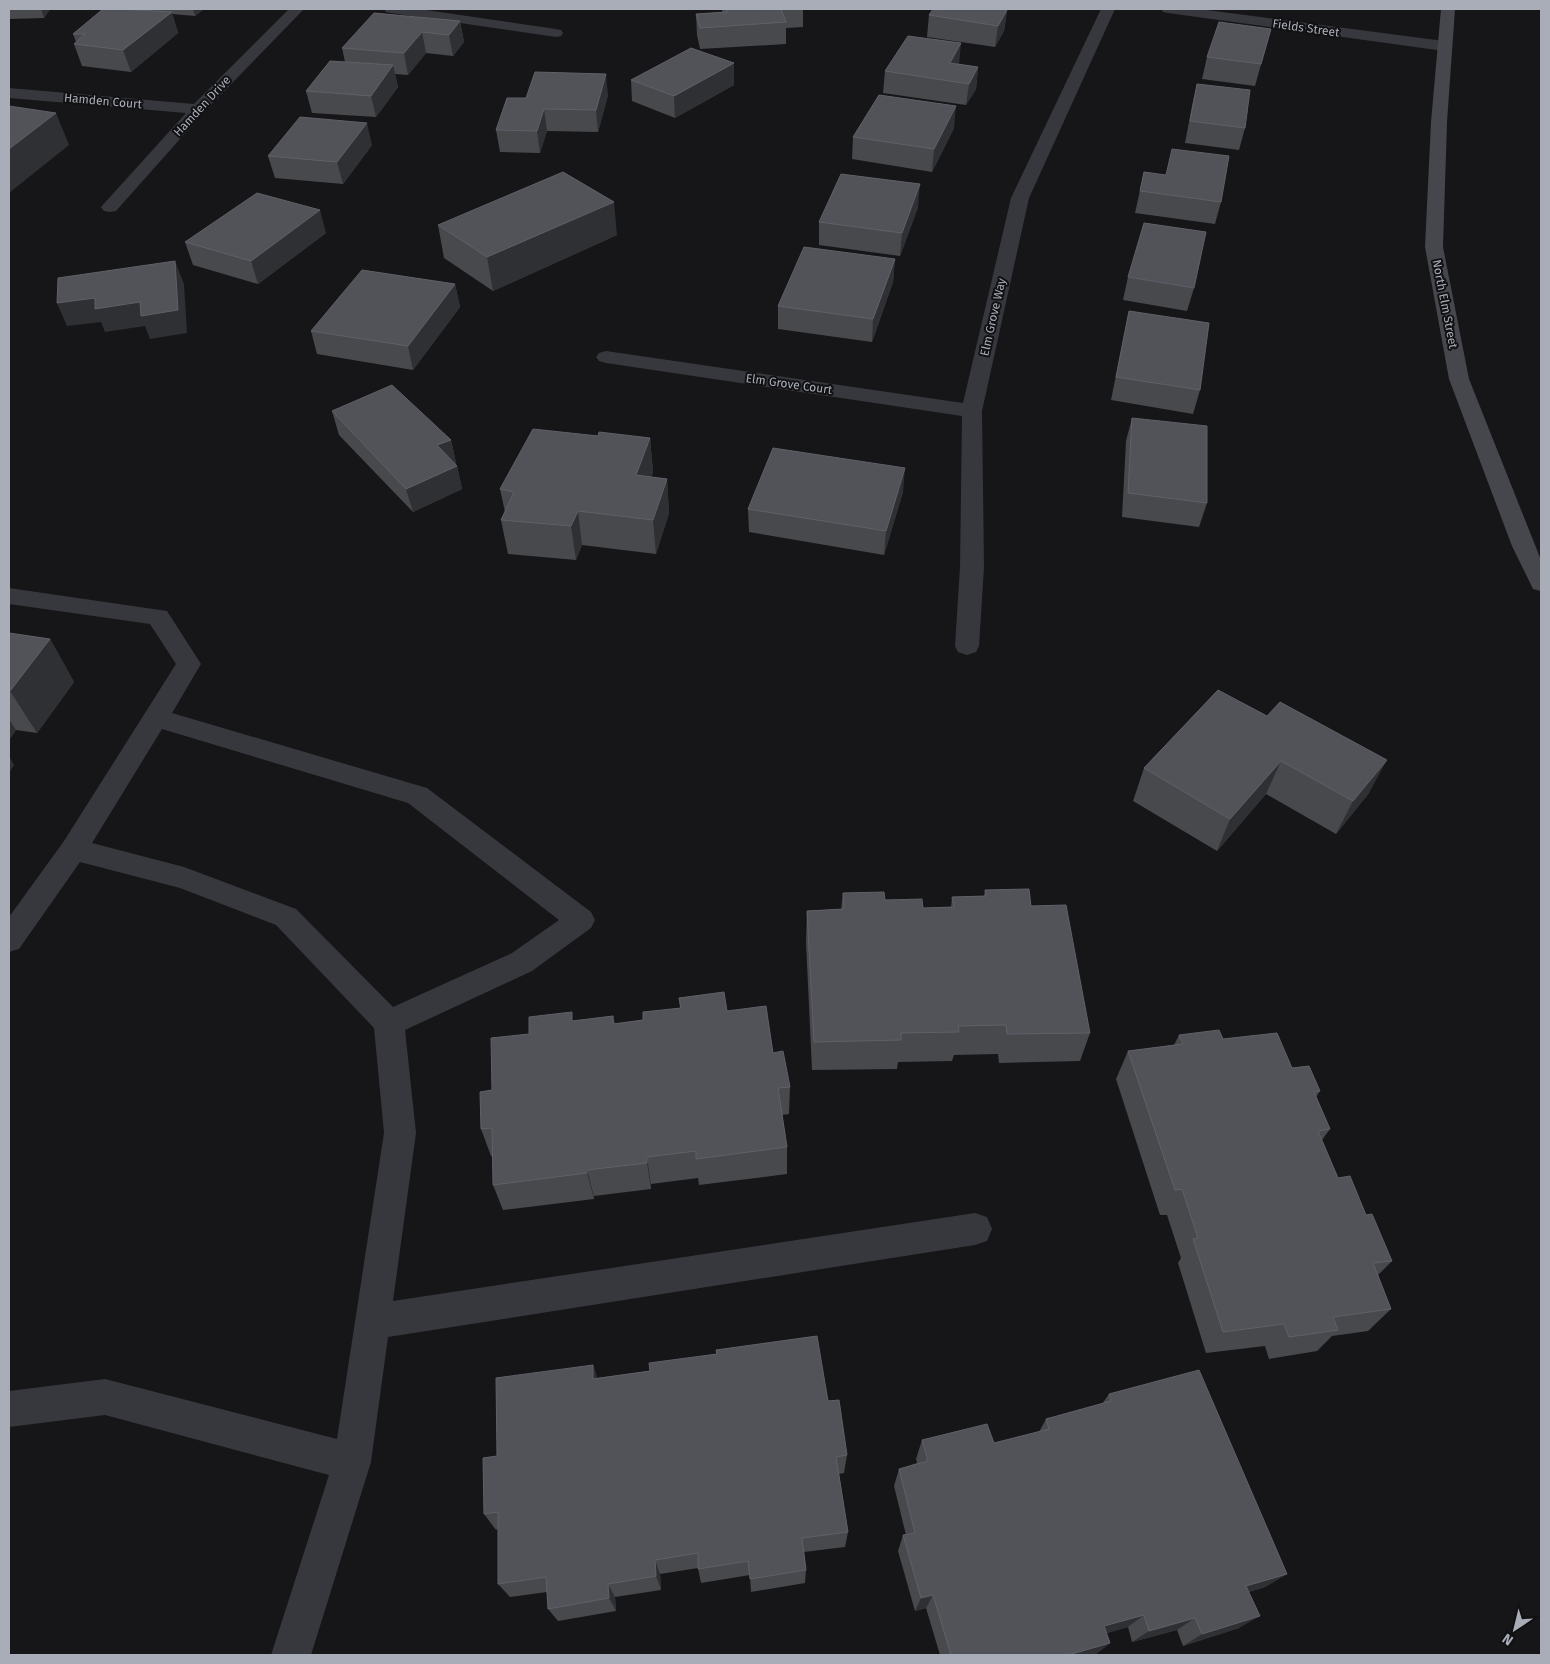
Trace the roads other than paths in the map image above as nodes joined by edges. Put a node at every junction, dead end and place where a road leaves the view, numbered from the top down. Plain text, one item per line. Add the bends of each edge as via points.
1 (297, 9) edge
2 (391, 9) edge
3 (1108, 9) edge
4 (1168, 9) edge
5 (1448, 9) edge
6 (556, 33) dead end
7 (1444, 46) junction
8 (9, 92) edge
9 (198, 109) junction
10 (110, 207) dead end
11 (606, 357) dead end
12 (972, 411) junction
13 (1541, 582) edge
14 (9, 596) edge
15 (967, 646) dead end
16 (156, 718) junction
17 (74, 849) junction
18 (9, 940) edge
19 (389, 1023) junction
20 (975, 1229) dead end
21 (372, 1322) junction
22 (9, 1409) edge
23 (352, 1462) junction
24 (291, 1655) edge

1 - 9 street, Hamden Drive
2 - 6 street
3 - 12 street, Elm Grove Way via 1020,198
4 - 7 street, Fields Street
5 - 7 main road, North Elm Street
7 - 13 main road, North Elm Street via 1434,247 1459,379 1523,546
8 - 9 street, Hamden Court
9 - 10 street, Hamden Drive
11 - 12 street, Elm Grove Court
12 - 15 street, Elm Grove Way via 972,567
14 - 16 street via 158,617 189,664
16 - 17 street
16 - 19 street via 417,795 581,920 522,962
17 - 18 street
17 - 19 street via 184,878 286,917
19 - 21 street via 400,1133
20 - 21 street
21 - 23 street
22 - 23 street via 105,1397
23 - 24 street

